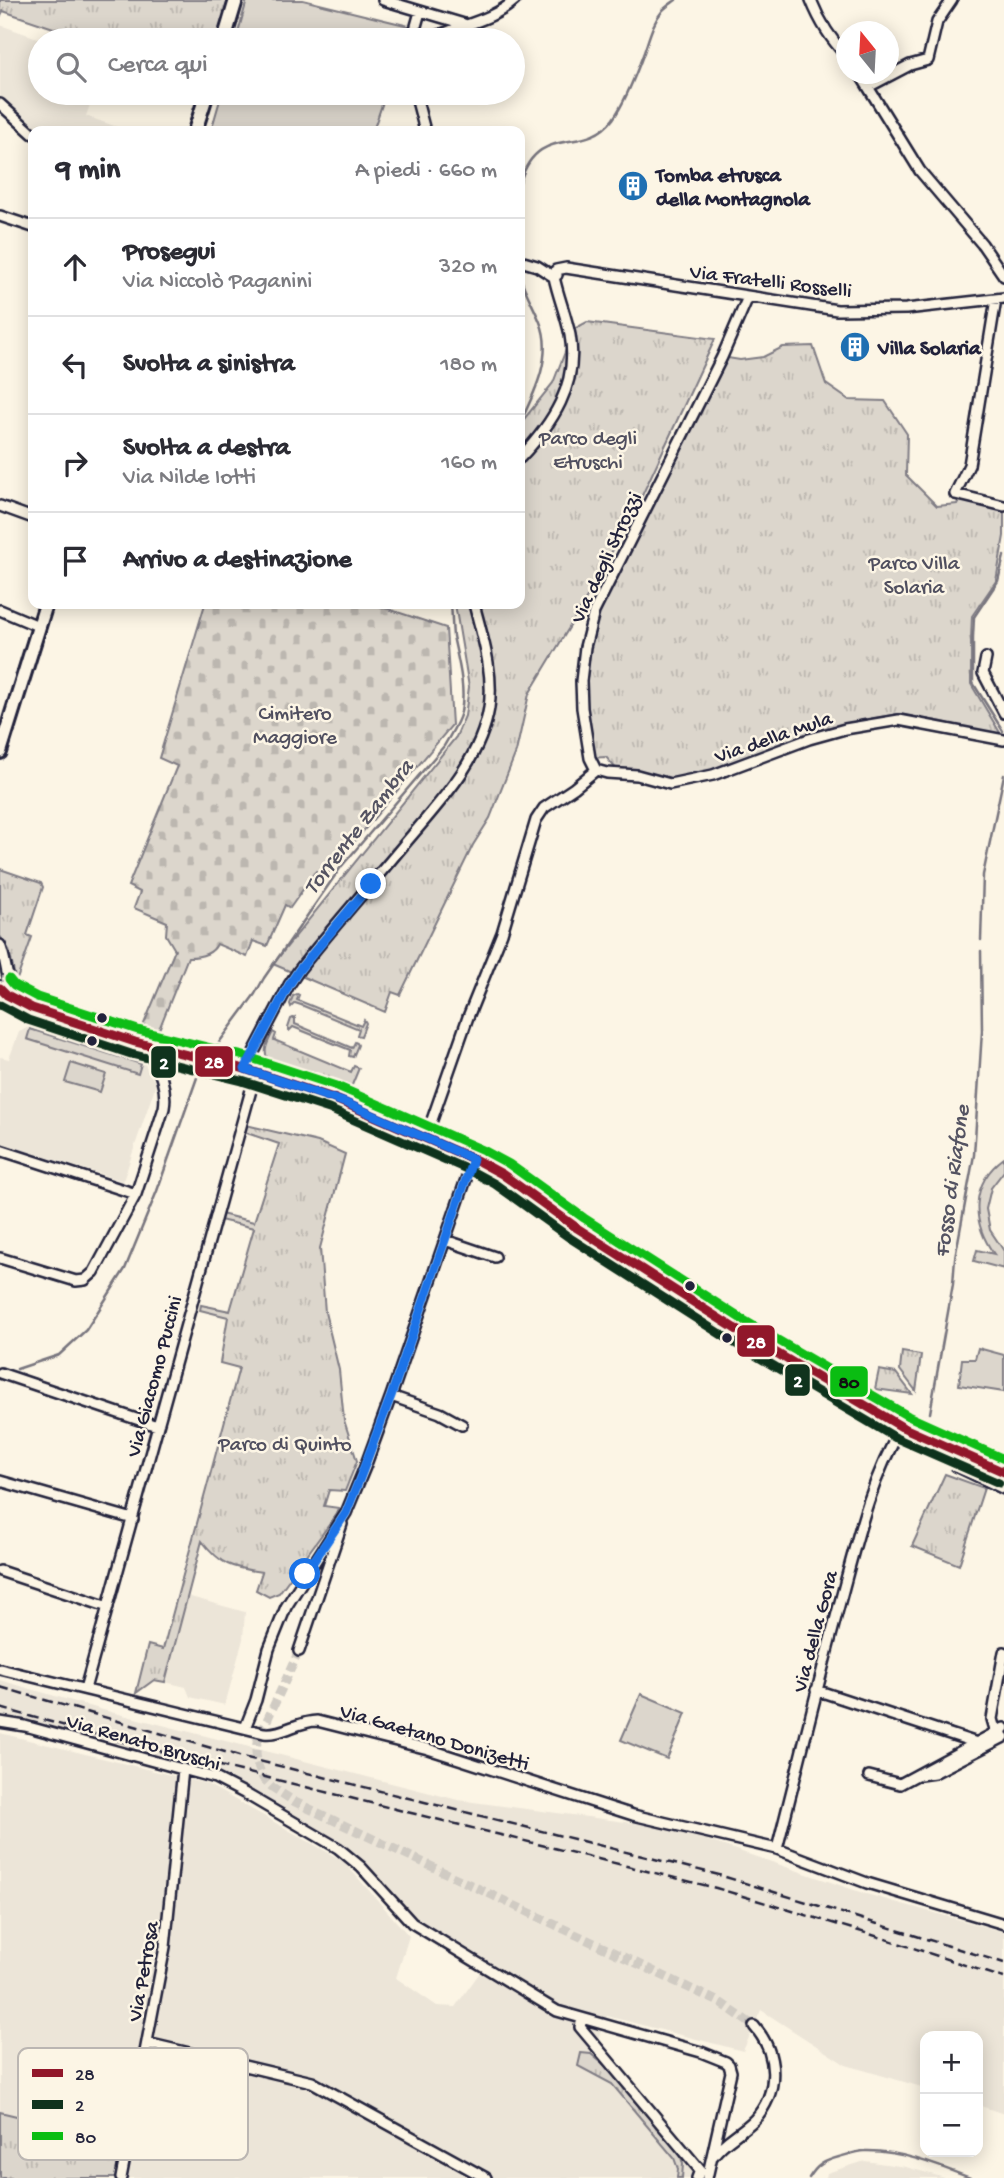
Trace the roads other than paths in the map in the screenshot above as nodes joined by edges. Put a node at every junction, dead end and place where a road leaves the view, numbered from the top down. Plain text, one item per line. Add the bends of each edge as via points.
1 (236, 0) edge
2 (383, 0) edge
3 (515, 0) edge
4 (811, 0) edge
5 (951, 0) edge
6 (420, 12) junction
7 (466, 24) junction
8 (228, 28) edge
9 (415, 28) edge
10 (457, 28) edge
11 (836, 44) edge
12 (866, 84) edge
13 (868, 87) junction
14 (0, 104) edge
15 (203, 105) edge
16 (418, 105) edge
17 (197, 126) edge
18 (424, 126) edge
19 (28, 129) edge
20 (0, 216) edge
21 (28, 225) edge
22 (525, 262) edge
23 (1004, 276) edge
24 (554, 277) junction
25 (748, 297) junction
26 (1000, 299) edge
27 (525, 452) edge
28 (0, 506) edge
29 (1004, 506) edge
30 (28, 516) edge
31 (44, 609) edge
32 (475, 609) edge
33 (0, 610) edge
34 (38, 626) junction
35 (986, 658) dead end
36 (1004, 713) edge
37 (1004, 740) edge
38 (0, 752) edge
39 (596, 770) junction
40 (0, 945) edge
41 (0, 988) edge
42 (0, 1001) edge
43 (32, 1008) junction
44 (148, 1046) junction
45 (250, 1071) junction
46 (426, 1137) junction
47 (0, 1150) edge
48 (473, 1159) junction
49 (136, 1194) junction
50 (445, 1240) junction
51 (495, 1257) dead end
52 (0, 1258) edge
53 (0, 1373) edge
54 (391, 1396) junction
55 (461, 1425) dead end
56 (157, 1426) junction
57 (902, 1427) junction
58 (958, 1452) junction
59 (1004, 1472) edge
60 (0, 1481) edge
61 (1004, 1489) edge
62 (346, 1513) junction
63 (133, 1519) junction
64 (0, 1571) edge
65 (108, 1607) junction
66 (299, 1651) tunnel mouth
67 (1004, 1653) edge
68 (0, 1669) edge
69 (85, 1689) junction
70 (816, 1690) junction
71 (0, 1722) edge
72 (244, 1728) junction
73 (1001, 1731) edge
74 (977, 1743) junction
75 (183, 1769) junction
76 (918, 1775) junction
77 (869, 1776) dead end
78 (777, 1849) junction
79 (1004, 1924) edge
80 (582, 2020) junction
81 (754, 2026) tunnel mouth
82 (147, 2043) junction
83 (146, 2048) edge
84 (168, 2048) edge
85 (248, 2067) edge
86 (124, 2160) edge
87 (710, 2161) junction
88 (121, 2178) edge
89 (486, 2178) edge
90 (697, 2178) edge
91 (706, 2178) edge

1 - 8 main road
2 - 6 street
3 - 7 street via 504,10
4 - 11 street
5 - 13 street via 937,22 928,60
6 - 7 street
6 - 9 street
7 - 10 street
12 - 13 street
13 - 23 street via 920,171
14 - 19 street
15 - 17 main road
16 - 18 street
20 - 21 street
22 - 24 street
24 - 25 street, Via Fratelli Rosselli via 576,271
24 - 27 street via 569,329 569,378 557,411
25 - 26 street, Via Fratelli Rosselli via 837,310 905,309
25 - 39 street, Via degli Strozzi via 594,612 581,681 590,758
26 - 29 street via 969,465 955,494
28 - 30 street
31 - 34 main road
32 - 45 street, Via Giacomo Puccini via 491,679 489,710 477,744 454,785 289,985
33 - 34 street
34 - 38 main road
35 - 36 street via 983,673
37 - 39 street, Via della Mula via 899,720 809,739 713,775 670,784
39 - 46 street via 544,808 536,820 502,933
40 - 43 street via 13,991
41 - 43 main road
42 - 43 main road
43 - 44 main road
44 - 45 main road
44 - 49 street via 166,1101
45 - 46 main road via 333,1098
45 - 56 street, Via Giacomo Puccini
46 - 48 main road
47 - 49 street
48 - 50 street
48 - 57 main road via 734,1328
49 - 52 street via 94,1272 85,1280
50 - 51 street
50 - 54 street
53 - 56 street
54 - 55 street
54 - 62 street
56 - 63 street, Via Giacomo Puccini
57 - 58 main road
57 - 70 street, Via della Gora via 866,1510
58 - 59 main road
58 - 61 street via 956,1466
60 - 63 street
62 - 66 street
62 - 72 street via 286,1607
63 - 65 street, Via Giacomo Puccini
64 - 65 street
65 - 69 street, Via Giacomo Puccini
67 - 73 street via 992,1719
68 - 69 street, Via Gaetano Donizetti
69 - 72 street, Via Gaetano Donizetti
70 - 74 street
70 - 78 street, Via della Gora
71 - 75 street, Via Renato Bruschi
72 - 78 street, Via Gaetano Donizetti via 273,1734 317,1721 406,1742 633,1815
73 - 74 street
73 - 76 street via 934,1773
74 - 76 street
75 - 80 street, Via Renato Bruschi via 215,1778 338,1848 412,1923 548,2006
75 - 82 street, Via Petrosa via 165,1947
76 - 77 street via 900,1784
78 - 79 street, Via Gaetano Donizetti
80 - 87 street, Via Renato Bruschi via 701,2052 729,2065
80 - 90 street via 580,2027 600,2054 700,2170
81 - 87 street via 771,2053 771,2090 753,2121
82 - 83 street, Via Petrosa
82 - 84 street
85 - 89 street via 312,2082
86 - 88 street, Via Petrosa
87 - 91 street

